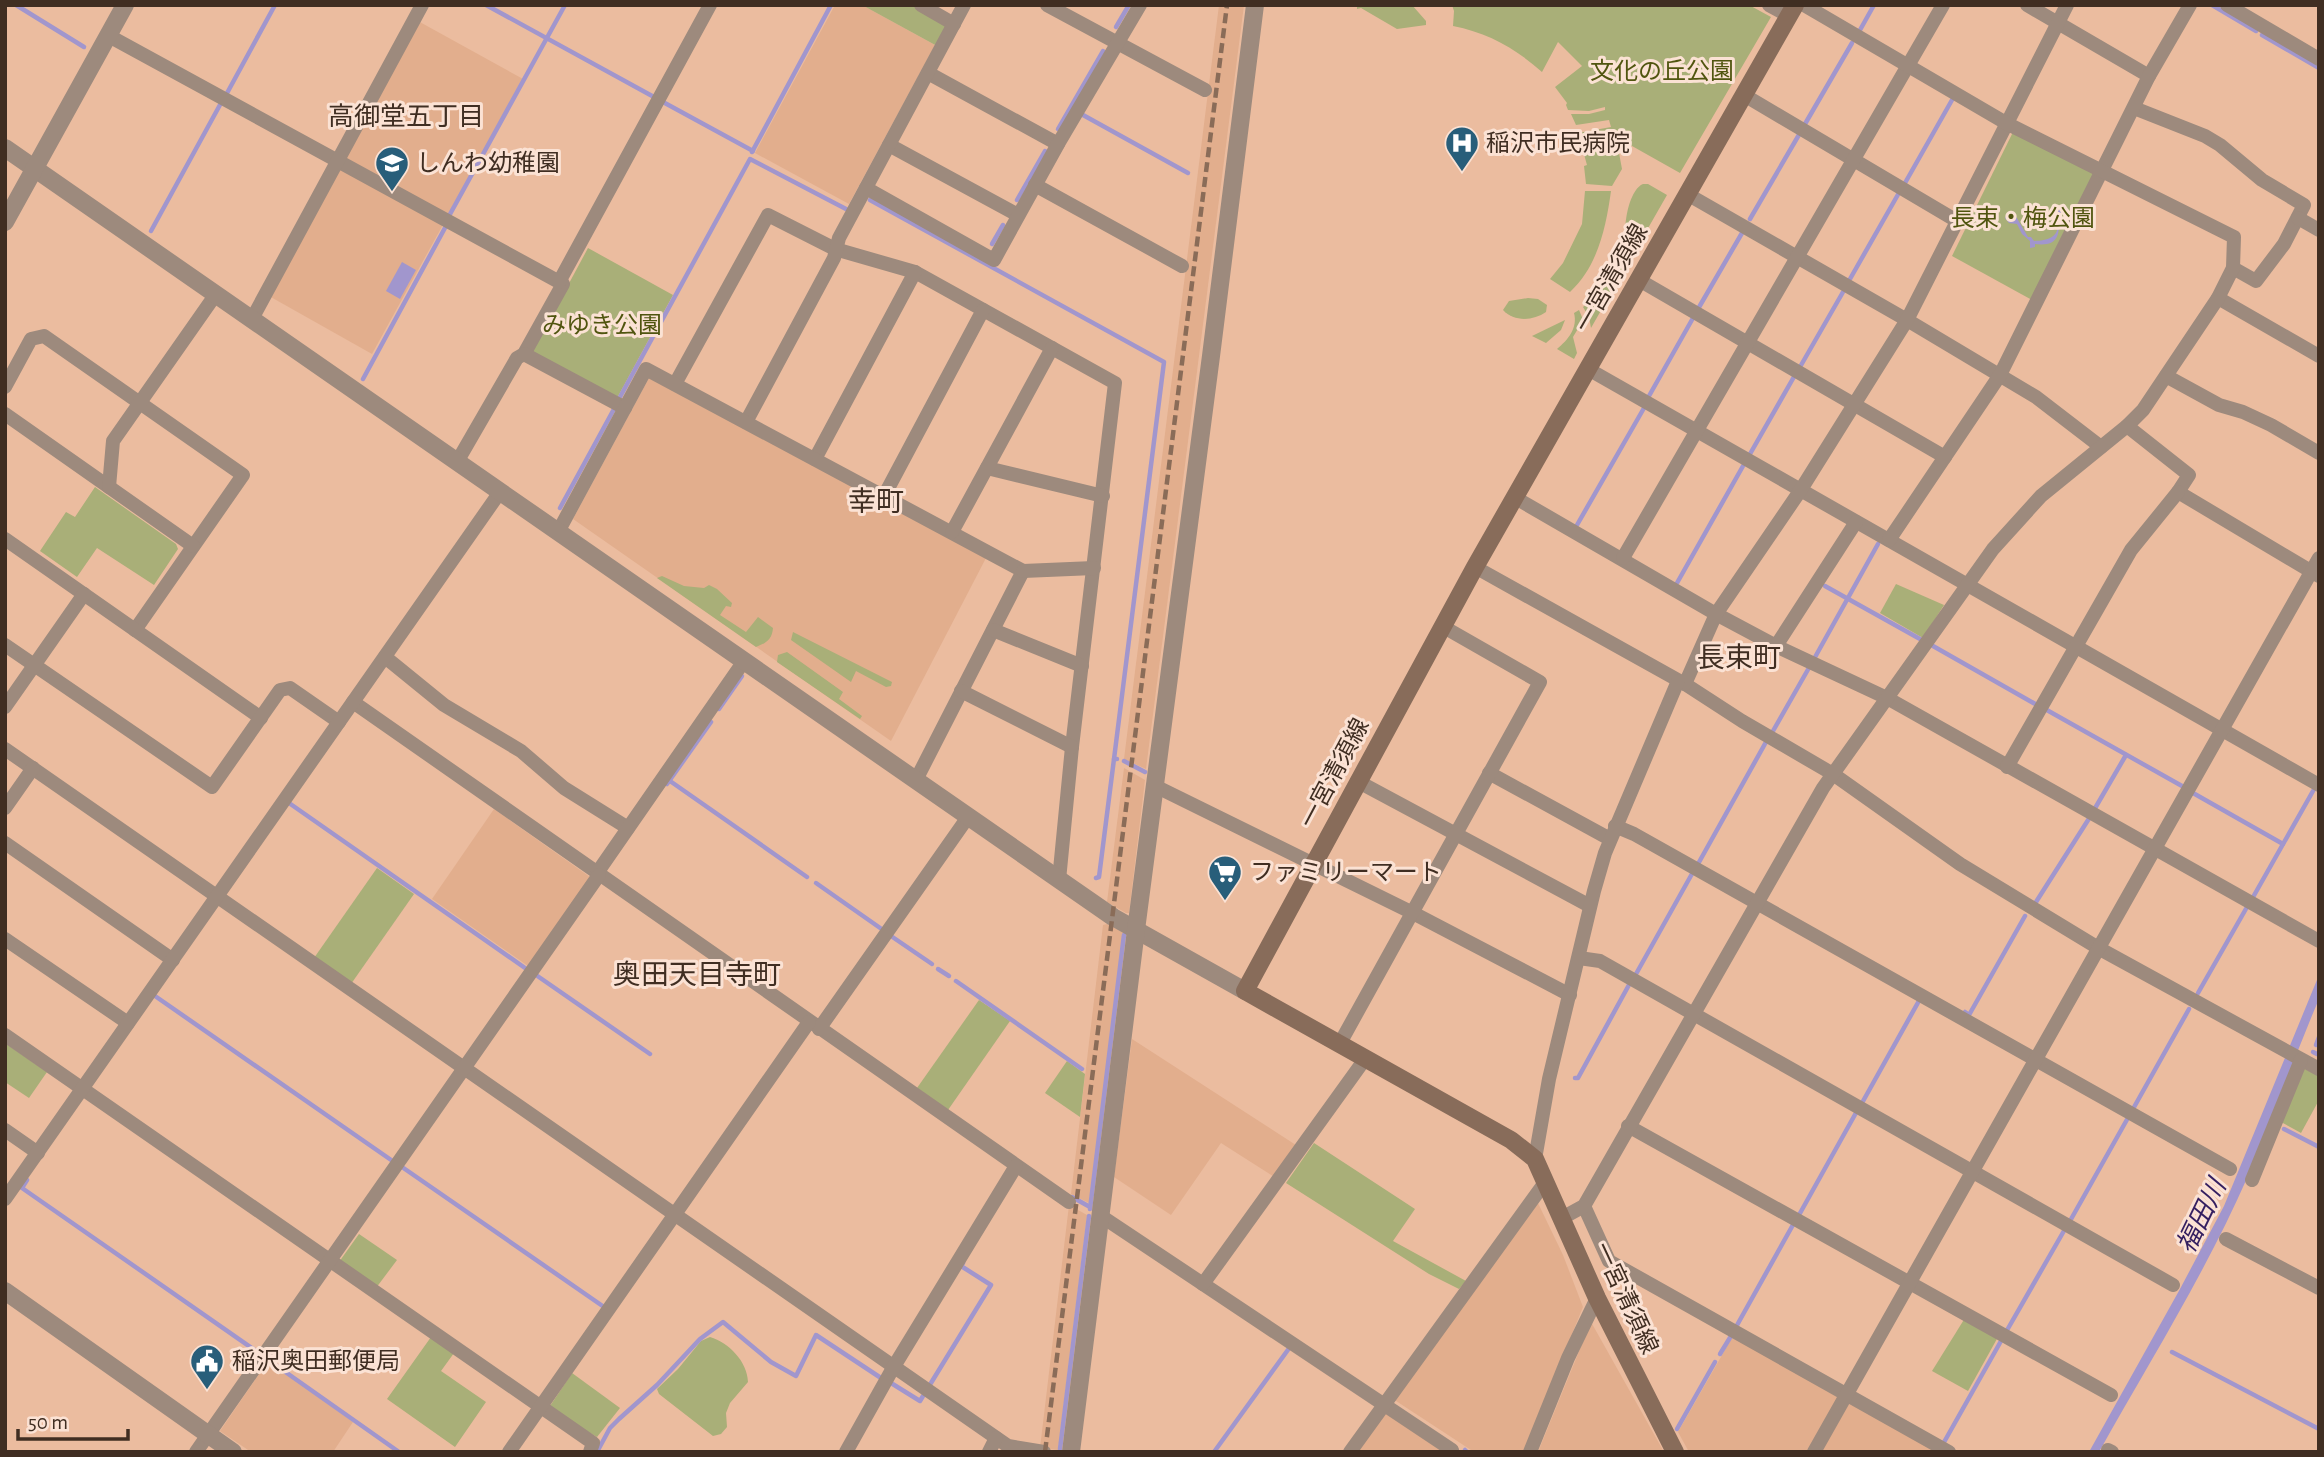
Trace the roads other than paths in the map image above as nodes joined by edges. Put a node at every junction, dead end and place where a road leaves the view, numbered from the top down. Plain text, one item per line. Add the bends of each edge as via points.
1 (125, 5) edge
2 (422, 5) edge
3 (710, 5) edge
4 (921, 5) edge
5 (964, 5) edge
6 (1047, 5) edge
7 (1140, 5) edge
8 (1255, 5) edge
9 (1769, 5) edge
10 (1943, 5) edge
11 (2027, 5) edge
12 (2067, 5) edge
13 (2190, 5) edge
14 (2227, 5) edge
15 (1796, 9) edge
16 (954, 24) junction
17 (2058, 24) junction
18 (108, 36) junction
19 (1117, 44) junction
20 (2319, 59) edge
21 (1907, 66) junction
22 (928, 73) junction
23 (2149, 76) junction
24 (1205, 90) dead end
25 (1744, 95) junction
26 (2134, 108) junction
27 (2006, 123) junction
28 (1058, 144) junction
29 (889, 145) junction
30 (5, 148) edge
31 (1854, 159) junction
32 (338, 161) junction
33 (34, 168) junction
34 (2103, 171) junction
35 (1035, 185) junction
36 (866, 188) junction
37 (1688, 194) junction
38 (1018, 215) junction
39 (2298, 218) junction
40 (1957, 220) junction
41 (5, 222) edge
42 (2319, 230) edge
43 (835, 249) junction
44 (1798, 257) junction
45 (1182, 266) dead end
46 (2233, 268) junction
47 (915, 272) junction
48 (1639, 280) junction
49 (559, 282) junction
50 (216, 294) junction
51 (2218, 298) junction
52 (984, 310) junction
53 (251, 319) junction
54 (1908, 320) junction
55 (1749, 342) junction
56 (1052, 348) junction
57 (524, 354) junction
58 (2319, 356) edge
59 (1588, 369) junction
60 (2000, 375) junction
61 (2166, 376) junction
62 (675, 384) junction
63 (5, 387) edge
64 (139, 402) junction
65 (1854, 405) junction
66 (625, 408) junction
67 (5, 414) edge
68 (746, 422) junction
69 (2127, 426) junction
70 (1697, 431) junction
71 (2101, 447) junction
72 (2319, 453) edge
73 (1945, 457) junction
74 (815, 459) junction
75 (457, 462) junction
76 (987, 468) junction
77 (109, 487) junction
78 (1800, 491) junction
79 (500, 492) junction
80 (2178, 492) junction
81 (884, 496) junction
82 (1103, 496) junction
83 (1514, 497) junction
84 (1856, 522) junction
85 (558, 532) junction
86 (952, 532) junction
87 (5, 539) edge
88 (1889, 540) junction
89 (193, 546) junction
90 (1623, 558) junction
91 (1475, 567) junction
92 (1094, 568) junction
93 (2316, 569) edge
94 (1023, 571) junction
95 (1968, 585) junction
96 (84, 594) junction
97 (1716, 614) junction
98 (1442, 626) junction
99 (135, 630) junction
100 (992, 630) junction
101 (5, 645) edge
102 (2075, 645) junction
103 (1776, 646) junction
104 (385, 657) junction
105 (744, 661) junction
106 (34, 665) junction
107 (1082, 666) junction
108 (1681, 682) junction
109 (961, 691) junction
110 (1887, 698) junction
111 (354, 702) junction
112 (5, 707) edge
113 (261, 718) junction
114 (339, 722) junction
115 (2222, 729) junction
116 (1072, 747) junction
117 (5, 749) edge
118 (2007, 767) junction
119 (33, 768) junction
120 (1489, 773) junction
121 (1833, 774) junction
122 (916, 780) junction
123 (1357, 781) junction
124 (2319, 785) edge
125 (1155, 786) junction
126 (5, 808) edge
127 (968, 817) junction
128 (628, 828) junction
129 (1613, 833) junction
130 (1455, 834) junction
131 (5, 842) edge
132 (2155, 850) junction
133 (1313, 863) junction
134 (598, 874) junction
135 (1059, 880) junction
136 (218, 896) junction
137 (1756, 903) junction
138 (1590, 906) junction
139 (1413, 912) junction
140 (1136, 930) junction
141 (5, 939) edge
142 (2319, 941) edge
143 (2100, 949) junction
144 (1579, 958) junction
145 (173, 960) junction
146 (1245, 990) junction
147 (1570, 995) junction
148 (1692, 1014) junction
149 (128, 1023) junction
150 (814, 1025) junction
151 (5, 1035) edge
152 (1339, 1045) junction
153 (1365, 1059) junction
154 (2037, 1059) junction
155 (2301, 1060) junction
156 (464, 1068) junction
157 (2319, 1069) edge
158 (82, 1089) junction
159 (1628, 1126) junction
160 (5, 1130) edge
161 (38, 1153) junction
162 (1535, 1159) junction
163 (1016, 1166) junction
164 (2230, 1169) dead end
165 (1974, 1171) junction
166 (2252, 1180) dead end
167 (1546, 1181) junction
168 (5, 1199) edge
169 (1069, 1202) dead end
170 (1584, 1206) junction
171 (674, 1215) junction
172 (1101, 1216) junction
173 (1562, 1219) junction
174 (2226, 1239) dead end
175 (330, 1260) junction
176 (1910, 1283) junction
177 (1203, 1284) junction
178 (2173, 1285) dead end
179 (2319, 1288) edge
180 (5, 1291) edge
181 (1597, 1298) junction
182 (893, 1368) junction
183 (1846, 1394) junction
184 (2111, 1395) dead end
185 (1384, 1404) junction
186 (540, 1407) junction
187 (208, 1434) junction
188 (996, 1438) junction
189 (1451, 1450) edge
190 (196, 1452) edge
191 (233, 1452) edge
192 (509, 1452) edge
193 (590, 1452) edge
194 (846, 1452) edge
195 (989, 1452) edge
196 (1044, 1452) edge
197 (1072, 1452) edge
198 (1350, 1452) edge
199 (1530, 1452) edge
200 (1675, 1452) edge
201 (1814, 1452) edge
202 (1949, 1452) edge

1 - 18 street
2 - 32 street
3 - 49 street
4 - 16 street
5 - 16 street
6 - 19 street
7 - 19 street
8 - 125 street
9 - 15 street
10 - 21 street
11 - 17 street
12 - 17 street
13 - 23 street
14 - 20 street
15 - 21 street
15 - 25 main road, 一宮清須線
16 - 22 street
17 - 23 street
17 - 27 street
18 - 32 street
18 - 33 street
19 - 24 street
19 - 28 street
21 - 27 street
21 - 31 street
22 - 28 street
22 - 29 street
23 - 26 street
25 - 31 street
25 - 37 main road, 一宮清須線
26 - 34 street
26 - 39 street via 2220,145 2262,180 2304,205
27 - 34 street
27 - 40 street
28 - 35 street
29 - 36 street
29 - 38 street
30 - 33 street
31 - 40 street
31 - 44 street
32 - 49 street
32 - 53 street
33 - 41 street
33 - 50 street
34 - 46 street via 2234,237
34 - 60 street
35 - 38 street
35 - 45 street
36 - 38 street via 994,260
36 - 43 street
37 - 44 street
37 - 48 main road, 一宮清須線
39 - 42 street
39 - 46 street via 2256,281
40 - 54 street
43 - 47 street
43 - 62 street via 768,215
43 - 68 street
44 - 54 street
44 - 55 street
46 - 51 street
47 - 52 street
47 - 74 street
48 - 55 street
48 - 59 main road, 一宮清須線
49 - 57 street via 563,284
50 - 53 street
50 - 64 street
51 - 58 street
51 - 61 street
52 - 56 street
52 - 81 street
53 - 75 street
54 - 60 street
54 - 65 street
55 - 65 street
55 - 70 street
56 - 76 street
56 - 82 street via 1115,383
57 - 66 street
57 - 75 street via 517,358
59 - 70 street
59 - 83 main road, 一宮清須線
60 - 71 street
60 - 73 street
61 - 69 street
61 - 72 street
62 - 66 street via 646,369
62 - 68 street
63 - 64 street via 31,339 44,336
64 - 77 street via 113,441
64 - 89 street via 243,475
65 - 73 street
65 - 78 street
66 - 85 street
67 - 77 street
68 - 74 street
69 - 71 street
69 - 80 street via 2189,475
70 - 78 street
70 - 90 street
71 - 95 street via 2040,496
73 - 88 street
74 - 81 street
75 - 79 street
76 - 82 street
76 - 86 street
77 - 89 street
78 - 84 street
78 - 97 street
79 - 85 street
79 - 104 street
80 - 93 street
80 - 102 street via 2131,550
81 - 86 street
82 - 92 street
83 - 90 street
83 - 91 main road, 一宮清須線
84 - 88 street
84 - 103 street
85 - 105 street
86 - 94 street
87 - 96 street
88 - 95 street
89 - 99 street
90 - 97 street
91 - 98 main road, 一宮清須線
91 - 108 street
92 - 94 street
92 - 107 street
93 - 115 street
94 - 100 street
95 - 102 street
95 - 110 street
96 - 99 street
96 - 106 street
97 - 103 street
97 - 108 street
98 - 120 street via 1540,682
98 - 123 main road, 一宮清須線
99 - 113 street
100 - 107 street
100 - 109 street
101 - 106 street
102 - 115 street
102 - 118 street
103 - 110 street
104 - 111 street
104 - 128 street via 444,705 521,751 564,789
105 - 122 street
105 - 128 street
106 - 112 street
106 - 113 street via 212,787
107 - 116 street
108 - 121 street
108 - 129 street
109 - 116 street
109 - 122 street
110 - 118 street
110 - 121 street
111 - 114 street
111 - 134 street
113 - 114 street via 281,690 290,688
114 - 136 street
115 - 124 street
115 - 132 street
116 - 135 street
117 - 119 street
118 - 132 street
119 - 126 street
119 - 136 street
120 - 129 street
120 - 130 street
121 - 137 street
121 - 143 street via 1960,864
122 - 127 street
123 - 130 street
123 - 133 main road, 一宮清須線
125 - 133 street
125 - 140 street
127 - 135 street
127 - 150 street
128 - 134 street
129 - 137 street via 1634,834
129 - 138 street
130 - 138 street
130 - 139 street
131 - 145 street
132 - 142 street
132 - 143 street
133 - 139 street
133 - 146 main road, 一宮清須線
134 - 150 street
134 - 156 street
135 - 140 street
136 - 145 street
136 - 156 street
137 - 148 street
137 - 154 street
138 - 144 street
139 - 147 street
139 - 152 street
140 - 146 street
140 - 172 street
141 - 149 street
143 - 154 street
143 - 155 street
144 - 147 street
144 - 148 street via 1600,961
145 - 149 street
146 - 152 main road, 一宮清須線
147 - 162 street
148 - 159 street
148 - 165 street
149 - 158 street
150 - 163 street
150 - 171 street
151 - 158 street
152 - 153 main road, 一宮清須線
153 - 162 main road, 一宮清須線 via 1511,1140
153 - 177 street
154 - 164 street
154 - 165 street
155 - 157 street
155 - 166 street
156 - 171 street
156 - 175 street
158 - 161 street
158 - 175 street
159 - 170 street
159 - 176 street
160 - 161 street
161 - 168 street
162 - 167 main road, 一宮清須線
163 - 169 street
163 - 182 street
165 - 176 street
165 - 178 street
167 - 173 main road, 一宮清須線
167 - 185 street
170 - 173 street
170 - 183 street via 1609,1261
171 - 182 street
171 - 186 street
172 - 177 street
172 - 197 street
173 - 181 main road, 一宮清須線
174 - 179 street
175 - 186 street
175 - 187 street
176 - 183 street
176 - 184 street
177 - 185 street
180 - 187 street
181 - 199 street
181 - 200 main road, 一宮清須線
182 - 188 street
182 - 194 street
183 - 201 street
183 - 202 street
185 - 189 street
185 - 198 street
186 - 192 street
186 - 193 street via 593,1443
187 - 190 street
187 - 191 street
188 - 195 street
188 - 196 street via 1008,1446

